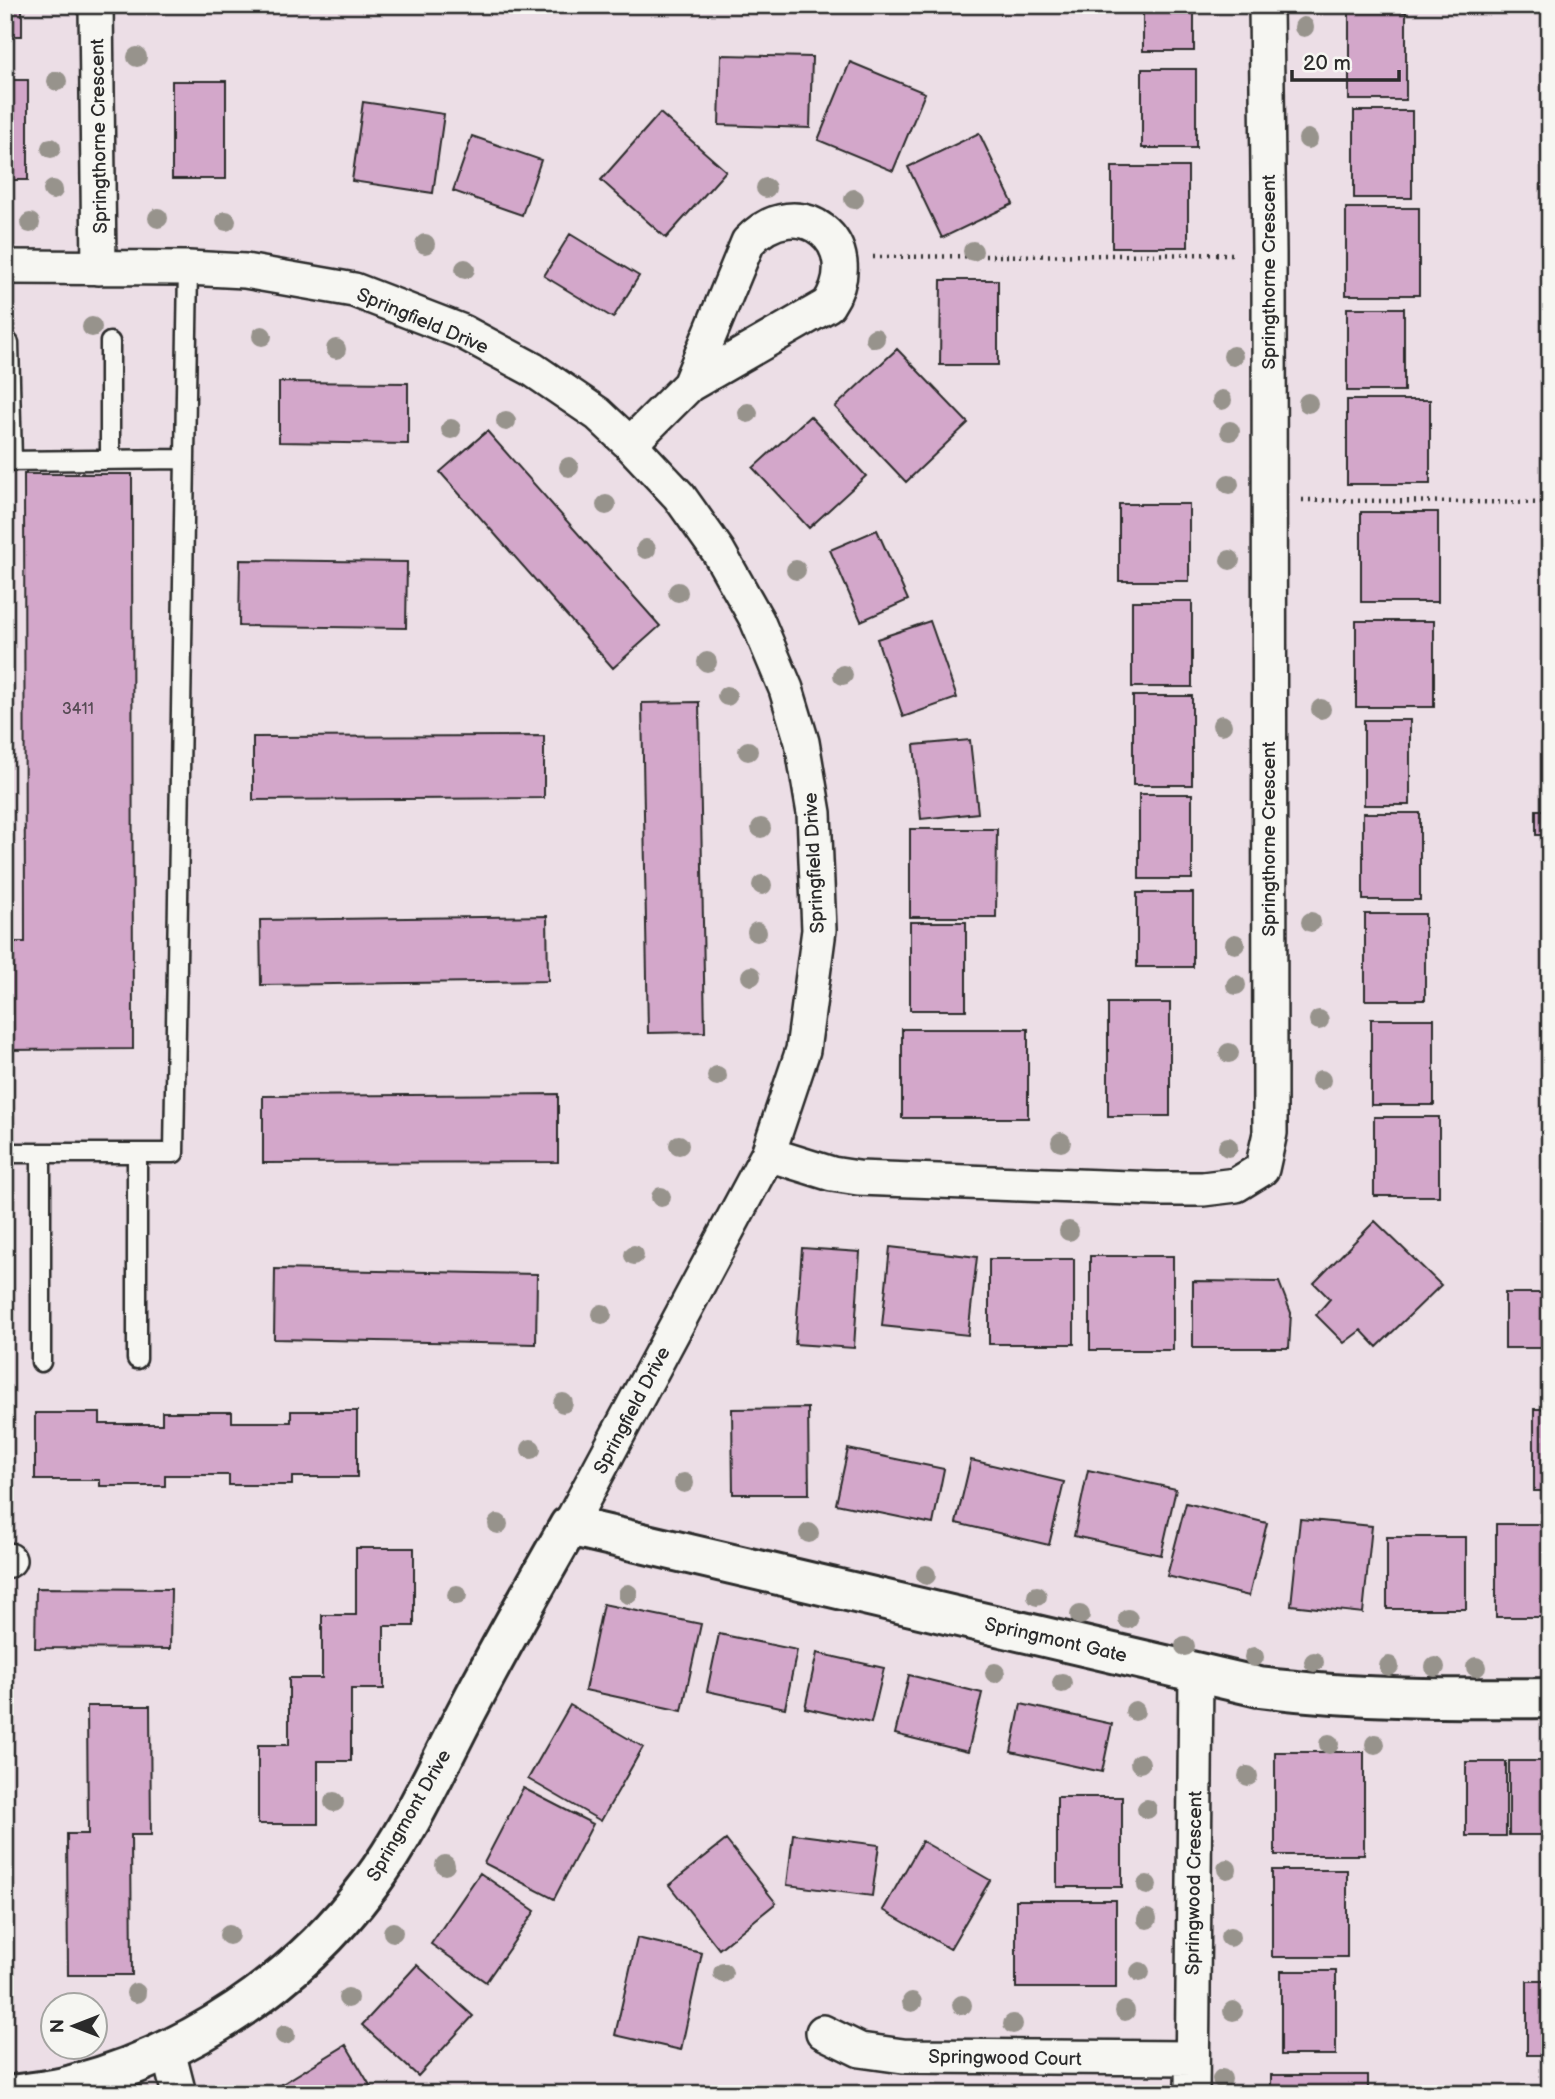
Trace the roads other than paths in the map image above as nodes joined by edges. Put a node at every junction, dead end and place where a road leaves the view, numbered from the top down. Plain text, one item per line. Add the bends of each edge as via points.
1 (96, 5) edge
2 (1266, 5) edge
3 (5, 267) edge
4 (99, 268) junction
5 (188, 268) junction
6 (110, 342) dead end
7 (9, 343) dead end
8 (690, 385) junction
9 (630, 444) junction
10 (184, 459) junction
11 (110, 460) junction
12 (8, 461) edge
13 (5, 1153) edge
14 (41, 1153) junction
15 (137, 1153) junction
16 (768, 1154) junction
17 (138, 1359) dead end
18 (41, 1363) dead end
19 (569, 1526) junction
20 (1196, 1672) junction
21 (1550, 1698) edge
22 (823, 2032) dead end
23 (168, 2051) junction
24 (1192, 2059) junction
25 (19, 2094) edge
26 (179, 2094) edge
27 (1192, 2094) edge

1 - 4 street, Springthorne Crescent
2 - 16 street, Springthorne Crescent via 1270,1133 1262,1169 1236,1185 1157,1189 858,1178
3 - 4 street, Springfield Drive
4 - 5 street, Springfield Drive
5 - 9 street, Springfield Drive via 245,271 341,288 409,309 532,369 598,414
5 - 10 lane
6 - 11 lane
7 - 12 lane
8 - 8 street via 748,242 774,222 791,219 822,230 841,258 838,291 828,306
8 - 9 street
9 - 16 street, Springfield Drive via 679,496 724,562 757,620 802,742 814,813 819,930 803,1050
10 - 11 lane
10 - 15 lane via 174,1153
11 - 12 lane
13 - 14 lane
14 - 15 lane
14 - 18 lane
15 - 17 lane
16 - 19 street, Springfield Drive
19 - 20 street, Springmont Gate
19 - 23 street, Springmont Drive via 401,1835 370,1883 311,1951 273,1985
20 - 21 street, Springmont Gate via 1321,1695
20 - 24 street, Springwood Crescent
22 - 24 street, Springwood Court via 860,2050 904,2056
23 - 25 street, Springmont Drive via 71,2086
23 - 26 street
24 - 27 street, Springwood Crescent

